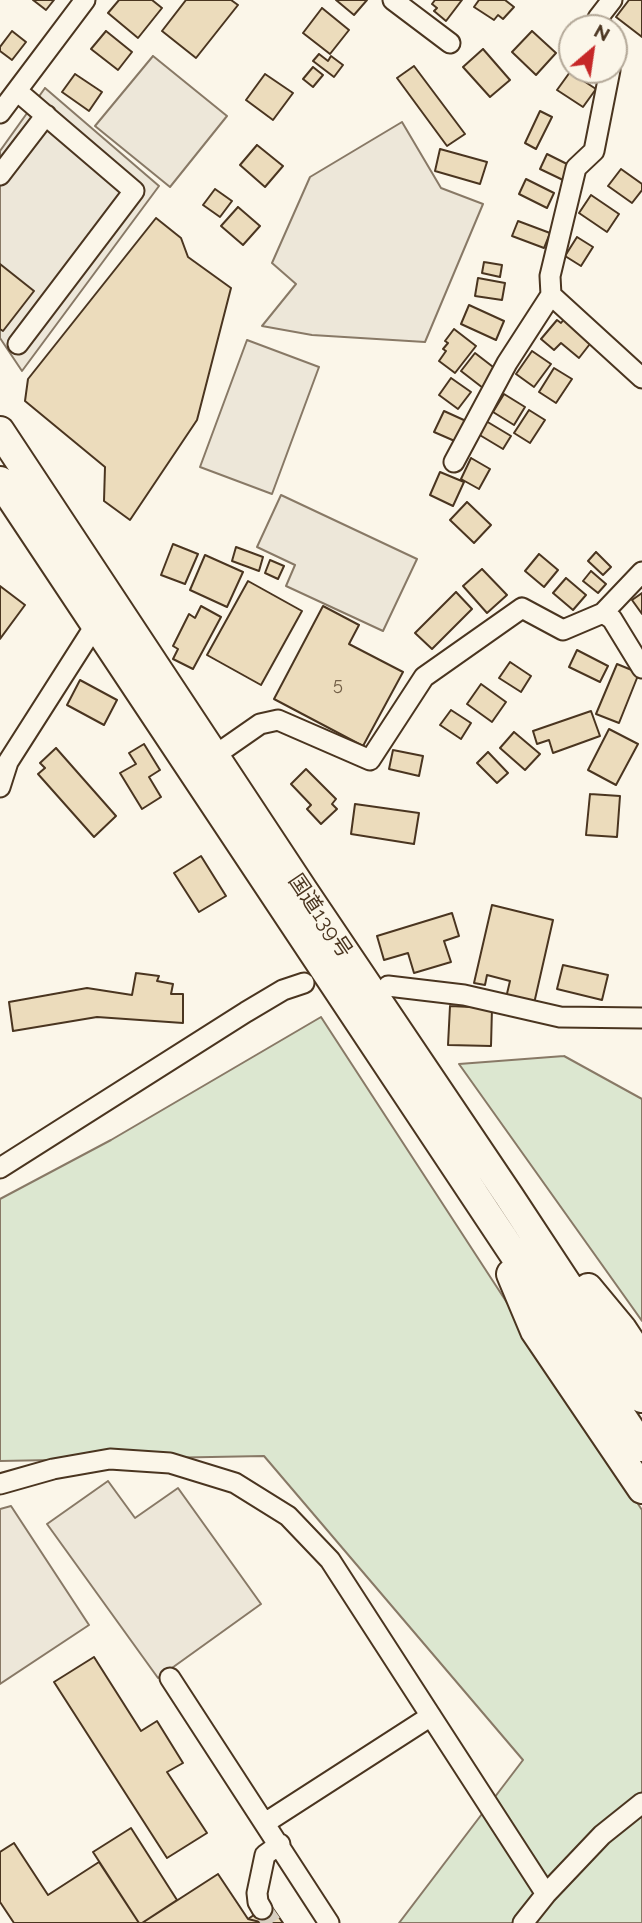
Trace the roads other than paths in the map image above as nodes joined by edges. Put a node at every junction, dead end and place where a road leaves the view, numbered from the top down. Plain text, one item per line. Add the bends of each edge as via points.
1 (393, 0) edge
2 (612, 0) edge
3 (83, 1) edge
4 (601, 14) edge
5 (450, 43) dead end
6 (607, 84) edge
7 (17, 91) junction
8 (0, 113) edge
9 (46, 115) junction
10 (0, 176) edge
11 (551, 295) junction
12 (18, 344) dead end
13 (642, 378) edge
14 (0, 431) edge
15 (454, 462) dead end
16 (0, 481) edge
17 (642, 572) edge
18 (603, 613) junction
19 (96, 624) junction
20 (642, 668) edge
21 (214, 756) junction
22 (0, 786) edge
23 (304, 983) dead end
24 (388, 986) dead end
25 (642, 1018) edge
26 (0, 1168) edge
27 (509, 1196) junction
28 (484, 1210) junction
29 (642, 1359) edge
30 (642, 1398) edge
31 (642, 1447) edge
32 (0, 1484) edge
33 (642, 1489) edge
34 (170, 1678) dead end
35 (431, 1716) junction
36 (642, 1803) edge
37 (265, 1823) junction
38 (280, 1844) junction
39 (546, 1894) junction
40 (262, 1909) tunnel mouth
41 (329, 1923) edge
42 (523, 1923) edge

1 - 5 street
2 - 4 street
3 - 7 street
6 - 11 street via 594,151 576,168 550,276
7 - 8 street
7 - 9 street
9 - 10 street
9 - 12 street via 134,191
11 - 13 street
11 - 15 street via 507,363
14 - 21 highway, 国道139号
16 - 19 highway, 国道139号
17 - 18 street
18 - 20 street via 612,619
18 - 21 street via 563,630 522,608 424,677 370,760 278,720 260,724
19 - 22 street via 8,762
19 - 28 highway, 国道139号
21 - 27 highway, 国道139号
23 - 26 street via 246,1012
24 - 25 street via 464,995 560,1017
27 - 29 highway
27 - 30 highway, 国道139号
28 - 31 highway, 国道139号
28 - 33 highway via 535,1331
32 - 35 street via 110,1459 170,1463 236,1483 288,1516 330,1560
34 - 37 street
35 - 37 street
35 - 39 street
36 - 39 street via 602,1835
37 - 38 street
38 - 40 street via 265,1855 257,1893
38 - 41 street
39 - 42 street

